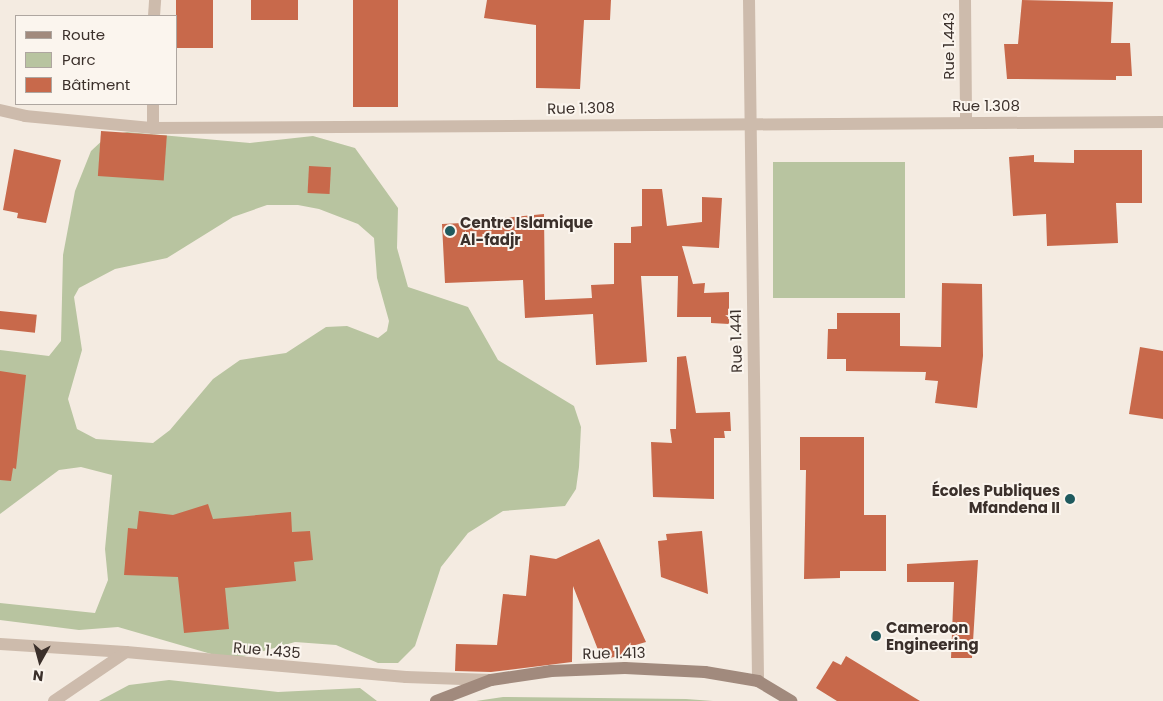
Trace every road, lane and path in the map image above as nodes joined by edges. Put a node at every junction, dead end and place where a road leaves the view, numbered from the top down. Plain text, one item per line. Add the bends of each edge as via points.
1 (154, 0) edge
2 (749, 0) edge
3 (965, 0) edge
4 (154, 15) edge
5 (154, 105) edge
6 (0, 110) edge
7 (749, 122) junction
8 (1163, 122) edge
9 (966, 123) junction
10 (153, 128) junction
11 (0, 644) edge
12 (126, 652) junction
13 (491, 680) junction
14 (758, 681) junction
15 (54, 701) edge
16 (436, 701) edge
17 (791, 701) edge

1 - 4 street
2 - 7 street, Rue 1.441
3 - 9 street, Rue 1.443
5 - 10 street
6 - 10 street, Rue 1.308 via 25,116
7 - 9 street, Rue 1.308
7 - 10 street, Rue 1.308
7 - 14 street, Rue 1.441
8 - 9 street, Rue 1.308
11 - 12 street, Rue 1.435
12 - 13 street, Rue 1.435 via 386,676
12 - 15 street
13 - 14 street, Rue 1.413 via 551,671 625,668 705,672
13 - 16 street, Rue 1.413
14 - 17 street, Rue 1.413

